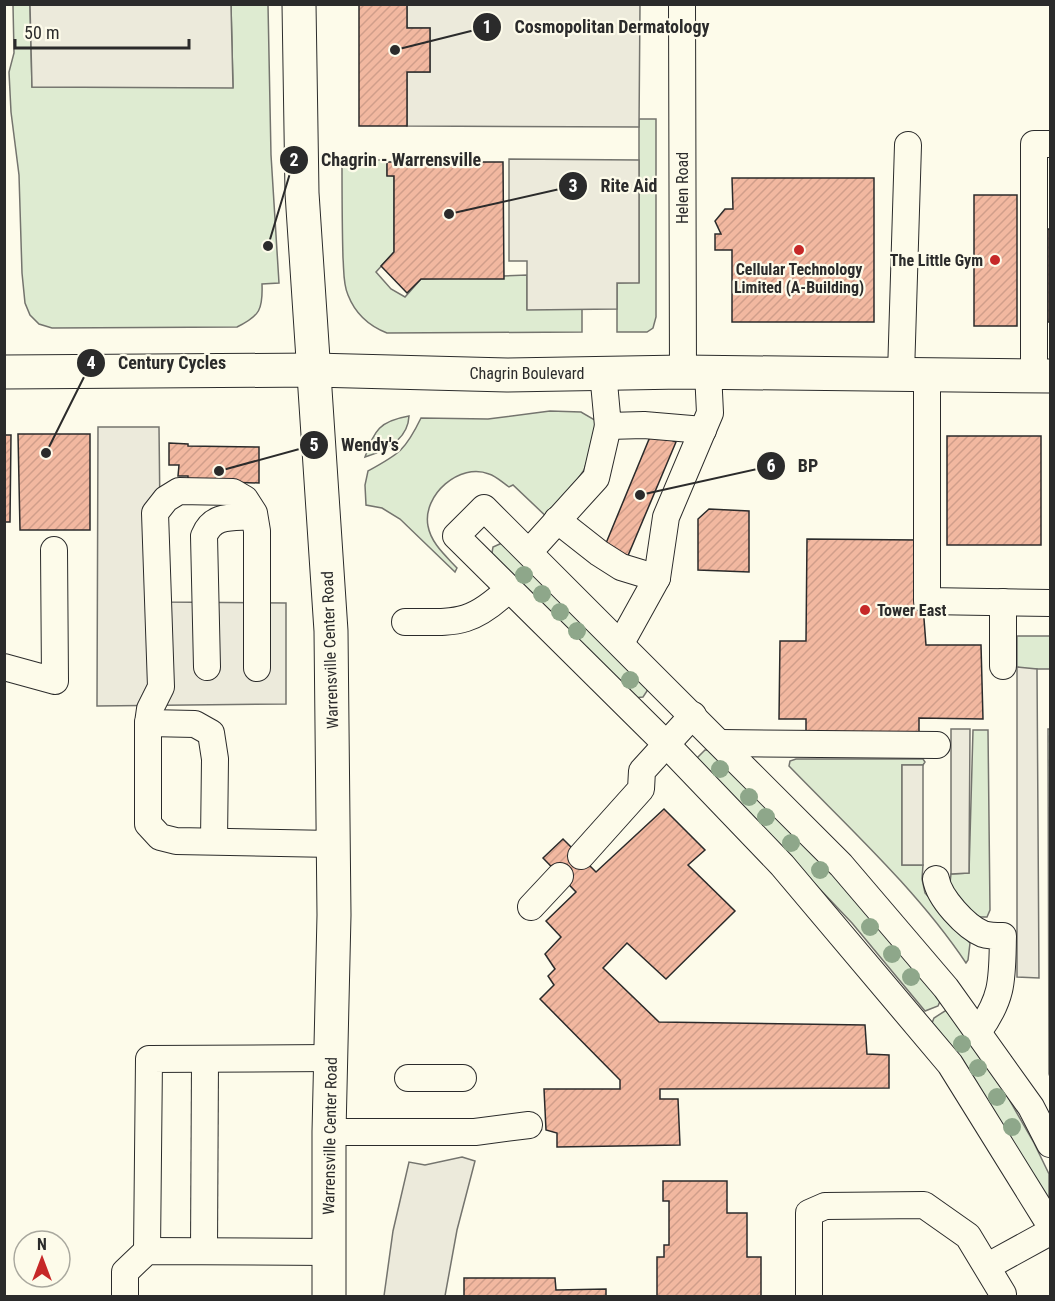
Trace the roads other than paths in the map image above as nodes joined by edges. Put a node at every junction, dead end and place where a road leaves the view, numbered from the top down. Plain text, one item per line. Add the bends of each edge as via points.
1 (299, 4) edge
2 (682, 4) edge
3 (1042, 144) edge
4 (908, 145) dead end
5 (1042, 210) edge
6 (314, 370) junction
7 (4, 372) edge
8 (603, 372) junction
9 (696, 372) junction
10 (914, 374) junction
11 (1042, 376) edge
12 (608, 426) junction
13 (703, 430) junction
14 (255, 516) junction
15 (557, 520) junction
16 (54, 550) dead end
17 (529, 552) junction
18 (657, 578) junction
19 (508, 589) junction
20 (1003, 602) junction
21 (1050, 603) edge
22 (405, 622) dead end
23 (621, 643) junction
24 (1003, 666) dead end
25 (4, 667) edge
26 (207, 668) dead end
27 (257, 668) dead end
28 (693, 716) junction
29 (148, 723) junction
30 (721, 743) junction
31 (666, 744) junction
32 (938, 745) dead end
33 (214, 841) junction
34 (333, 844) junction
35 (580, 856) dead end
36 (560, 876) dead end
37 (936, 879) dead end
38 (531, 907) dead end
39 (978, 1032) junction
40 (331, 1058) junction
41 (205, 1059) junction
42 (408, 1078) dead end
43 (463, 1078) dead end
44 (529, 1125) dead end
45 (329, 1132) junction
46 (1050, 1144) edge
47 (1050, 1225) edge
48 (1050, 1232) edge
49 (147, 1251) junction
50 (204, 1251) junction
51 (328, 1252) junction
52 (988, 1266) junction
53 (1003, 1294) dead end
54 (125, 1296) edge
55 (329, 1296) edge
56 (809, 1296) edge

1 - 6 main road, Warrensville Center Road via 302,193
2 - 9 street, Helen Road via 682,110
3 - 5 street
4 - 10 street
5 - 11 street
6 - 7 main road, Chagrin Boulevard
6 - 8 main road, Chagrin Boulevard via 507,375
6 - 34 main road, Warrensville Center Road via 331,631
8 - 9 main road, Chagrin Boulevard
8 - 12 street
9 - 10 main road, Chagrin Boulevard
9 - 13 street, Helen Road via 711,413
10 - 11 main road, Chagrin Boulevard
10 - 20 street via 927,601
12 - 13 street
12 - 15 street via 596,478
13 - 18 street, Helen Road via 666,517
14 - 26 street via 215,521 204,536
14 - 27 street
14 - 29 street via 245,499 233,492 179,491 155,513 161,687
15 - 17 street
15 - 18 street via 621,567
16 - 25 street via 55,681
17 - 19 street via 484,508 456,536
17 - 23 street
18 - 23 street
19 - 22 street via 471,618
19 - 31 street
20 - 21 street
20 - 24 street
23 - 28 street
28 - 30 street
28 - 31 street
29 - 33 street via 148,824 160,837
29 - 33 street via 195,724 211,733 215,759
30 - 32 street
30 - 39 street via 841,865 946,988
31 - 35 street via 642,771 641,789
31 - 47 street via 782,865 950,1064
33 - 34 street
34 - 40 main road, Warrensville Center Road
36 - 38 street
37 - 39 street via 941,894 969,925 988,936 1003,936 1000,994
39 - 46 street via 1031,1107
40 - 41 street
40 - 45 main road, Warrensville Center Road
41 - 49 street via 149,1059
41 - 50 street
42 - 43 street
44 - 45 street via 475,1131
45 - 51 main road, Warrensville Center Road
48 - 52 street
49 - 50 street
49 - 54 street via 125,1272
50 - 51 street
51 - 55 main road, Warrensville Center Road
52 - 53 street
52 - 56 street via 968,1236 924,1205 825,1206 809,1213

